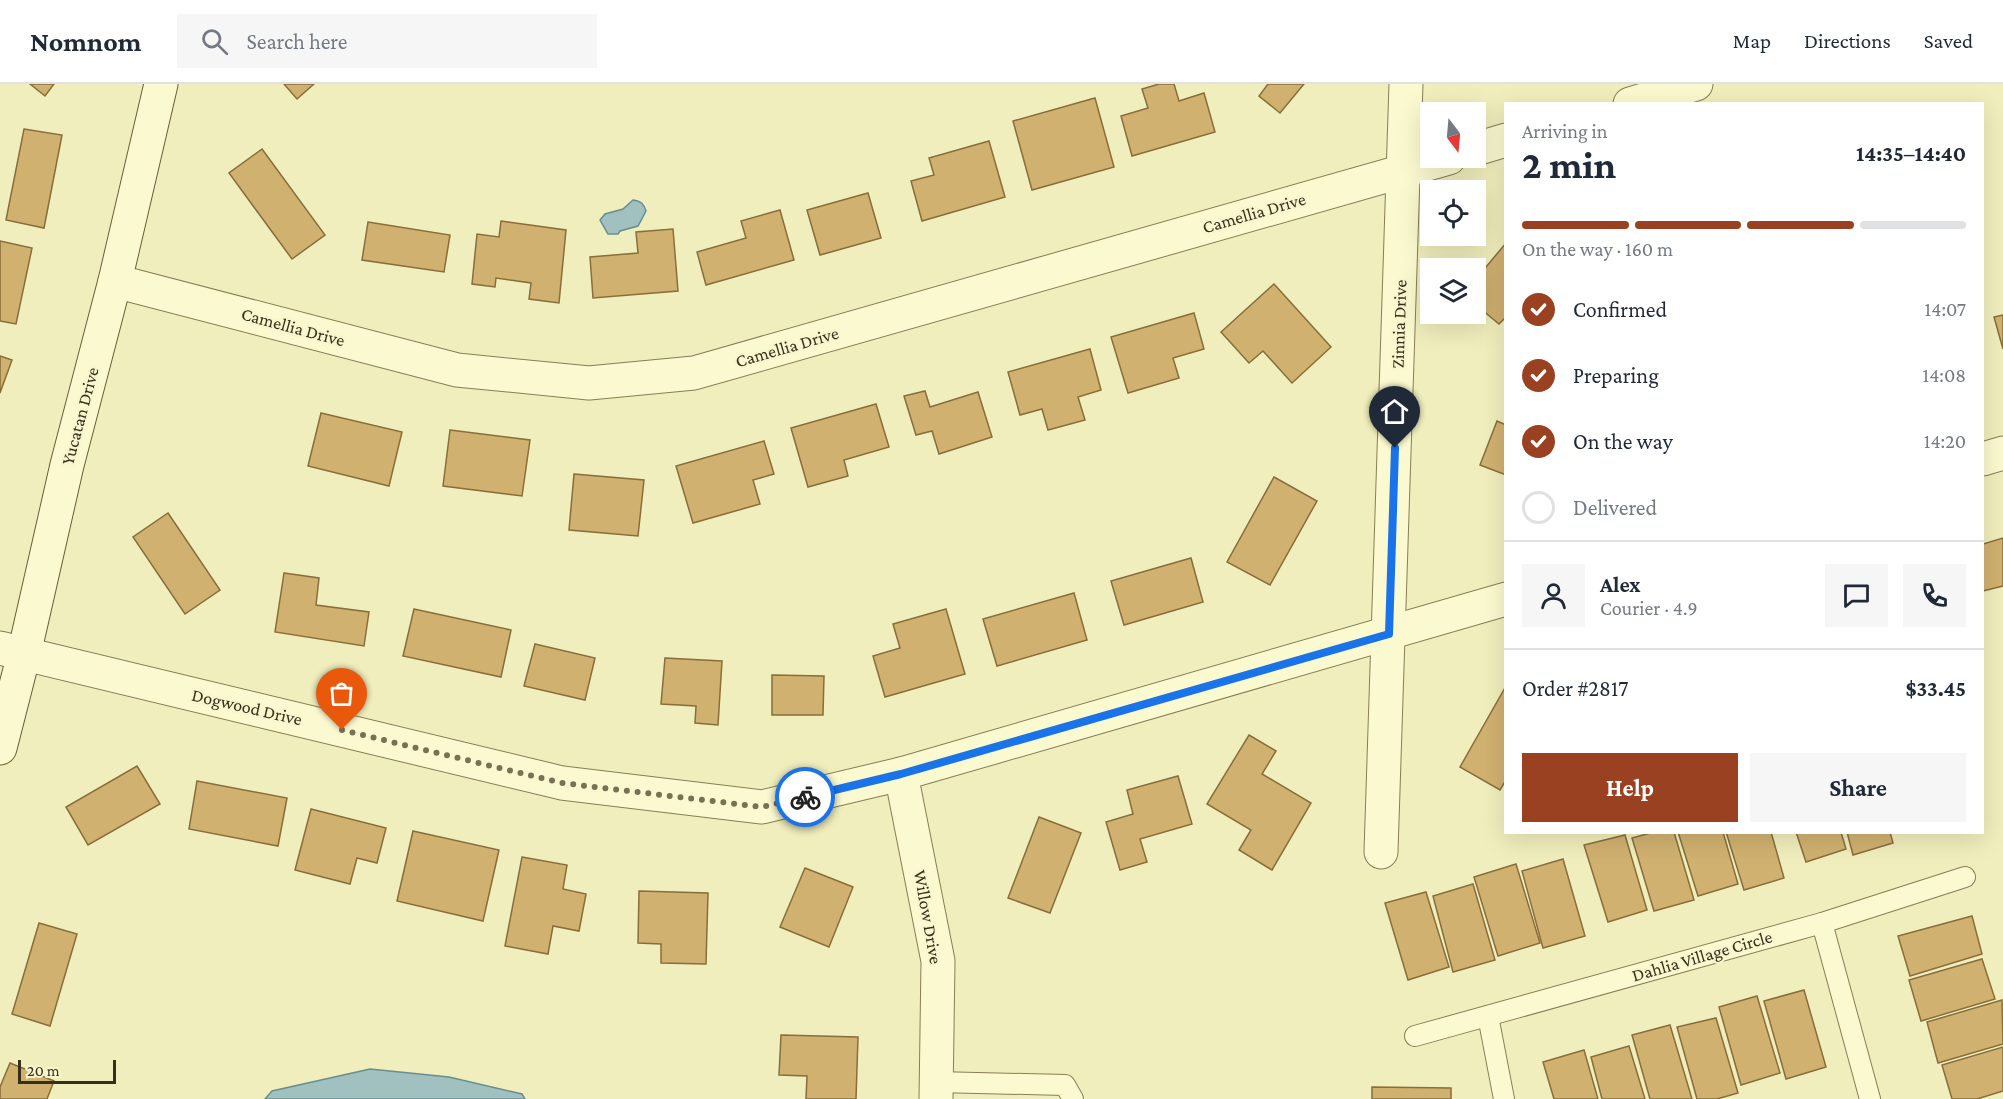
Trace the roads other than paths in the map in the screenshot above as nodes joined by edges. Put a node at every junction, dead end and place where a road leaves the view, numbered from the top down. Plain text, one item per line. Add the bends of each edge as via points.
1 (161, 84) edge
2 (1406, 84) edge
3 (1696, 84) edge
4 (1637, 102) edge
5 (1504, 141) edge
6 (1486, 146) edge
7 (1420, 167) edge
8 (1405, 171) junction
9 (115, 281) junction
10 (2003, 453) edge
11 (1984, 459) edge
12 (1504, 600) edge
13 (1389, 634) junction
14 (12, 651) edge
15 (0, 748) edge
16 (901, 774) junction
17 (1381, 852) dead end
18 (1965, 877) dead end
19 (1821, 923) junction
20 (1488, 1016) junction
21 (1414, 1036) dead end
22 (936, 1091) edge
23 (1073, 1099) edge
24 (1504, 1099) edge
25 (1870, 1099) edge

1 - 9 street, Yucatan Drive
2 - 8 street, Zinnia Drive
3 - 4 street
5 - 6 street
7 - 8 street, Camellia Drive
8 - 9 street, Camellia Drive via 694,373 589,383 457,370
8 - 13 street, Zinnia Drive
9 - 14 street, Yucatan Drive via 67,465
10 - 11 street
12 - 13 street, Dogwood Drive
13 - 16 street, Dogwood Drive
13 - 17 street, Zinnia Drive
14 - 15 street, Yucatan Drive
14 - 16 street, Dogwood Drive via 562,783 762,807
16 - 22 street, Willow Drive via 938,961
18 - 19 lane, Dahlia Village Circle
19 - 20 lane, Dahlia Village Circle
19 - 25 lane
20 - 21 lane, Dahlia Village Circle
20 - 24 lane
22 - 23 lane via 1065,1085

